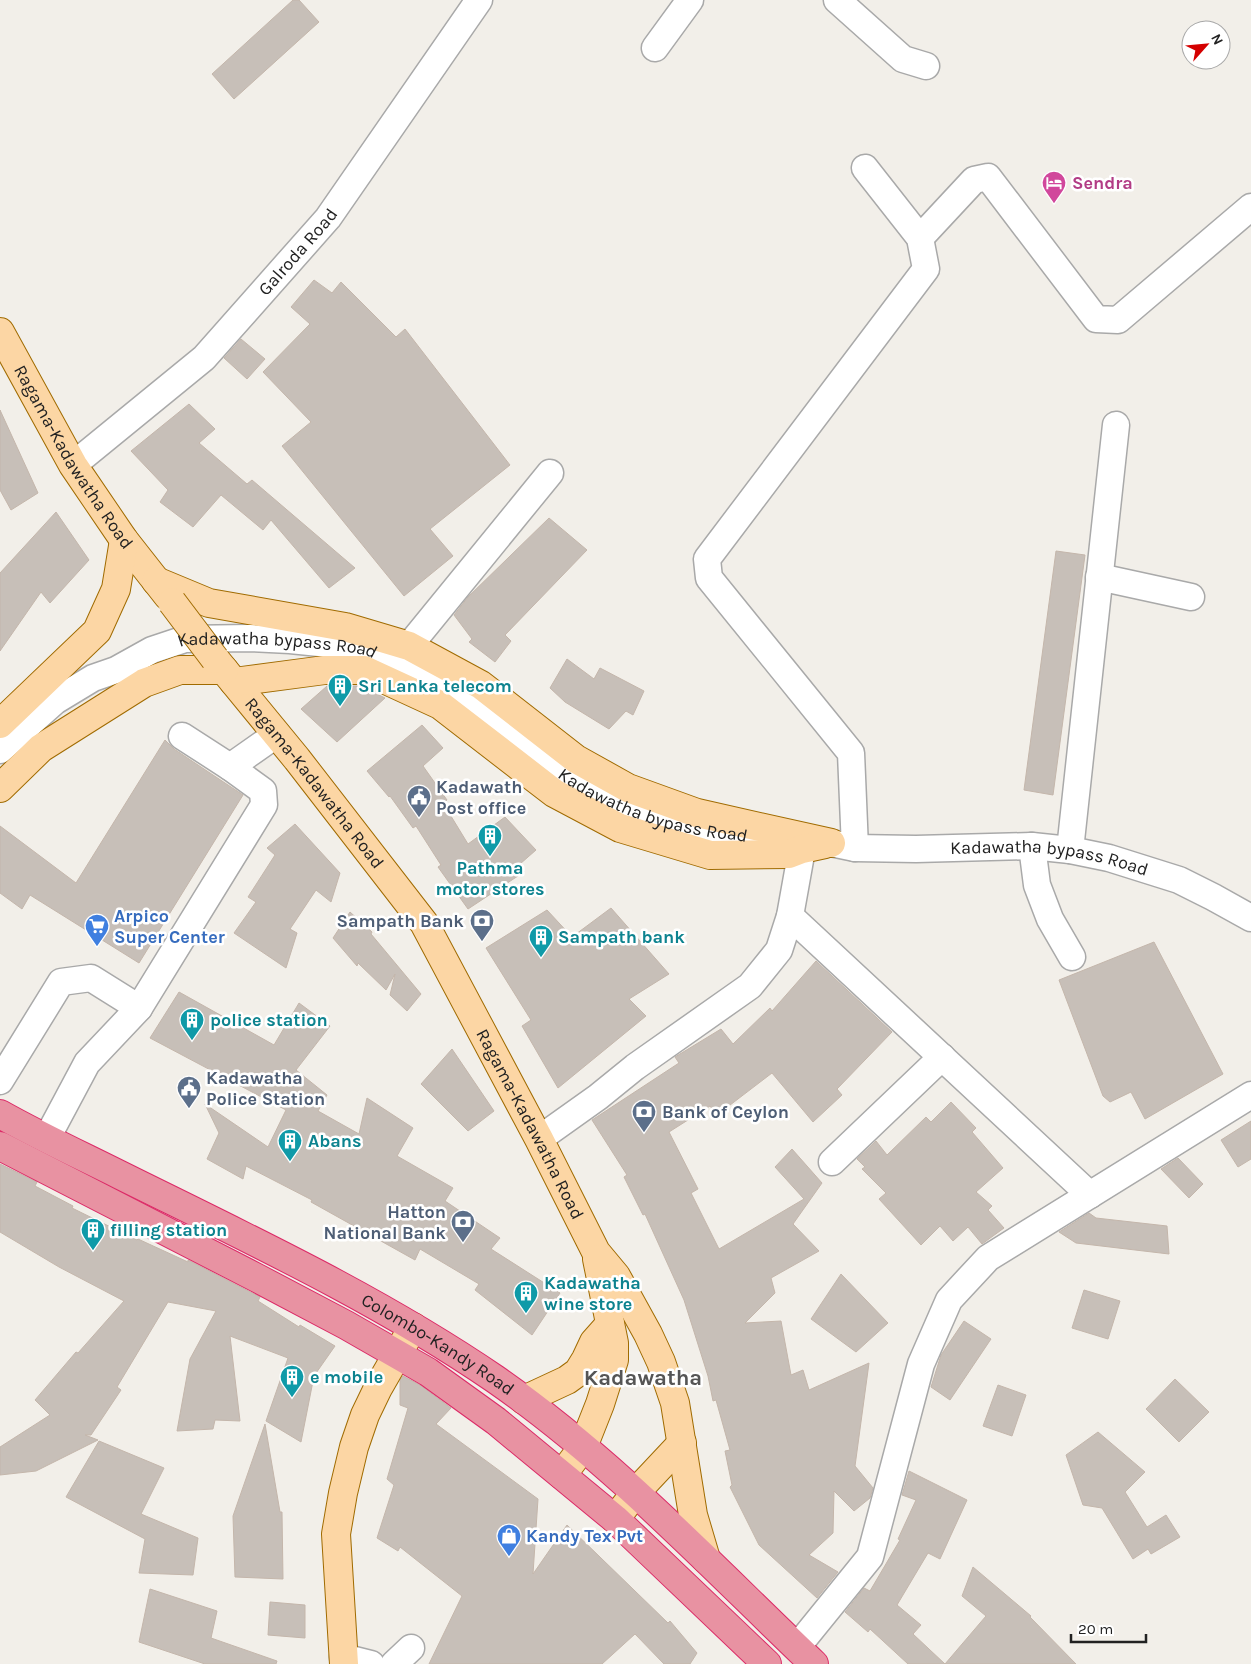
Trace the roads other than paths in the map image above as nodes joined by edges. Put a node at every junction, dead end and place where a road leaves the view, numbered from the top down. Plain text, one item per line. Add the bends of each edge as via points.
1 (479, 0) edge
2 (690, 0) edge
3 (837, 0) edge
4 (655, 48) dead end
5 (926, 66) dead end
6 (864, 168) dead end
7 (1251, 207) edge
8 (920, 238) junction
9 (0, 332) edge
10 (1116, 425) dead end
11 (74, 465) junction
12 (550, 472) dead end
13 (124, 540) junction
14 (1100, 577) junction
15 (164, 592) junction
16 (1191, 597) dead end
17 (409, 646) junction
18 (116, 670) junction
19 (224, 670) junction
20 (0, 724) edge
21 (277, 734) junction
22 (182, 736) dead end
23 (0, 750) edge
24 (230, 767) junction
25 (0, 768) edge
26 (0, 788) edge
27 (843, 846) junction
28 (1032, 846) junction
29 (802, 849) junction
30 (1070, 850) junction
31 (790, 916) junction
32 (1251, 918) edge
33 (1072, 957) dead end
34 (139, 1008) junction
35 (942, 1057) junction
36 (0, 1081) edge
37 (1251, 1095) edge
38 (0, 1114) edge
39 (47, 1138) junction
40 (539, 1139) junction
41 (0, 1146) edge
42 (832, 1162) dead end
43 (1090, 1195) junction
44 (596, 1252) junction
45 (610, 1324) junction
46 (413, 1327) junction
47 (397, 1354) junction
48 (524, 1400) junction
49 (682, 1443) junction
50 (583, 1448) junction
51 (562, 1476) junction
52 (636, 1492) junction
53 (615, 1519) junction
54 (706, 1559) junction
55 (805, 1656) edge
56 (343, 1661) edge
57 (371, 1664) edge
58 (767, 1664) edge

1 - 11 street, Galroda Road via 328,218 204,358
2 - 4 street
3 - 5 street via 903,59
6 - 8 street
7 - 8 street via 1118,320 1096,319 988,177 974,180
8 - 27 street via 926,269 707,559 709,578 851,753
9 - 11 main road, Ragama-Kadawatha Road
10 - 14 street
11 - 13 main road, Ragama-Kadawatha Road
12 - 17 street
13 - 15 main road, Ragama-Kadawatha Road
13 - 20 main road via 116,589 97,631
14 - 16 street
14 - 30 street
15 - 17 main road via 209,603 345,626
15 - 19 main road, Ragama-Kadawatha Road, bridge
17 - 27 main road via 481,685 576,759 628,788 697,813
18 - 23 street, Kadawatha bypass Road via 93,678 55,701
18 - 25 street, Kadawatha bypass Road via 100,687 40,730
18 - 27 street, Kadawatha bypass Road via 152,650 184,639 290,640 370,650 456,695 570,779 629,810 664,822 714,832
19 - 21 main road, Ragama-Kadawatha Road
19 - 26 main road via 180,670 144,683 41,748
19 - 29 main road via 364,670 440,706 554,793 620,828 710,855 789,854
21 - 24 street
21 - 40 main road, Ragama-Kadawatha Road via 424,923
22 - 24 street
24 - 34 street via 263,791 264,805
27 - 28 street, Kadawatha bypass Road via 916,849
27 - 29 main road
28 - 30 street, Kadawatha bypass Road
28 - 33 street via 1037,885 1050,919
29 - 31 street
30 - 32 street, Kadawatha bypass Road via 1109,858 1179,880
31 - 35 street
31 - 40 street via 779,950 750,986
34 - 36 street via 91,978 61,982
34 - 39 street via 87,1063
35 - 42 street
35 - 43 street
37 - 43 street
38 - 39 highway, Colombo-Kandy Road
39 - 46 highway, Colombo-Kandy Road via 270,1249
40 - 44 main road, Ragama-Kadawatha Road
41 - 47 highway, Colombo-Kandy Road
43 - 55 street via 988,1258 949,1300 921,1364 870,1557
44 - 45 main road
44 - 49 main road via 616,1276 661,1362 675,1403
45 - 48 main road via 594,1342 578,1372
45 - 50 main road via 614,1360
46 - 47 main road
46 - 48 highway, Colombo-Kandy Road
47 - 51 highway, Colombo-Kandy Road via 496,1421
47 - 56 main road via 365,1416 354,1447 336,1534
48 - 50 highway, Colombo-Kandy Road
49 - 52 main road
49 - 54 main road via 693,1515
50 - 51 main road
50 - 52 highway, Colombo-Kandy Road
51 - 53 highway, Colombo-Kandy Road
52 - 53 main road
52 - 54 highway, Colombo-Kandy Road
53 - 58 highway, Colombo-Kandy Road
54 - 55 highway, Colombo-Kandy Road
56 - 57 street

